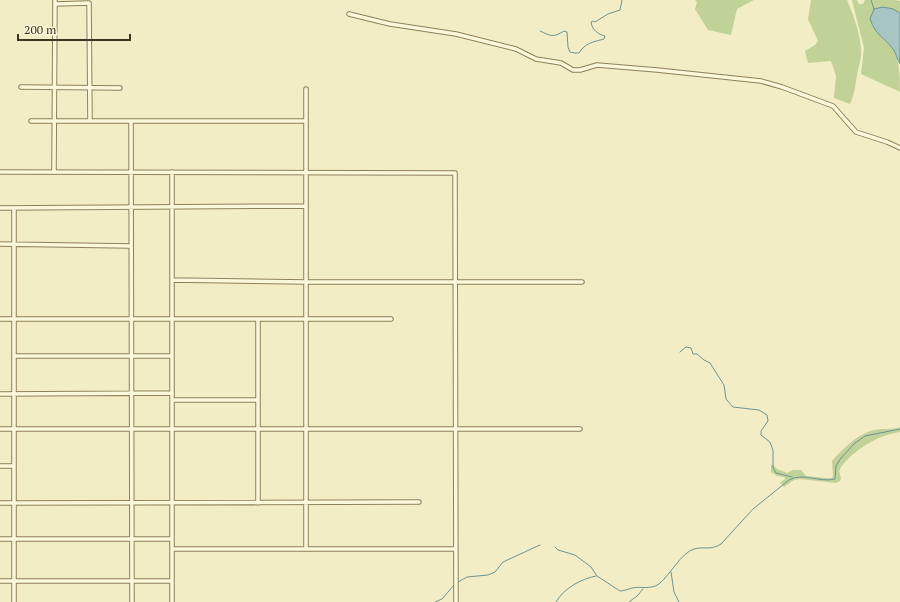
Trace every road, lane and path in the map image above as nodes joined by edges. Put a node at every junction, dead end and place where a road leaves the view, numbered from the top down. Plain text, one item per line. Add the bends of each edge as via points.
1 (55, 2) edge
2 (349, 14) dead end
3 (21, 87) dead end
4 (55, 87) junction
5 (90, 87) junction
6 (120, 88) dead end
7 (306, 89) dead end
8 (31, 121) dead end
9 (55, 121) junction
10 (90, 121) junction
11 (131, 121) junction
12 (306, 121) junction
13 (900, 148) edge
14 (0, 172) edge
15 (54, 172) junction
16 (131, 172) junction
17 (172, 172) junction
18 (306, 172) junction
19 (306, 206) junction
20 (0, 208) edge
21 (14, 208) junction
22 (131, 208) junction
23 (172, 208) junction
24 (0, 244) edge
25 (14, 244) junction
26 (131, 246) junction
27 (172, 280) junction
28 (306, 282) junction
29 (456, 282) junction
30 (582, 282) dead end
31 (0, 319) edge
32 (14, 319) junction
33 (131, 319) junction
34 (172, 319) junction
35 (258, 319) junction
36 (306, 319) junction
37 (391, 319) dead end
38 (14, 356) junction
39 (131, 356) junction
40 (172, 356) junction
41 (172, 393) junction
42 (0, 394) edge
43 (14, 394) junction
44 (132, 394) junction
45 (172, 400) junction
46 (258, 400) junction
47 (0, 429) edge
48 (14, 429) junction
49 (132, 429) junction
50 (172, 429) junction
51 (258, 429) junction
52 (306, 429) junction
53 (456, 429) junction
54 (580, 429) dead end
55 (0, 466) edge
56 (14, 466) junction
57 (418, 502) dead end
58 (0, 503) edge
59 (14, 503) junction
60 (132, 503) junction
61 (172, 503) junction
62 (258, 503) junction
63 (306, 503) junction
64 (0, 539) edge
65 (14, 539) junction
66 (132, 539) junction
67 (172, 539) junction
68 (172, 549) junction
69 (306, 549) junction
70 (456, 549) junction
71 (132, 581) junction
72 (172, 581) junction
73 (0, 582) edge
74 (14, 582) junction
75 (14, 602) edge
76 (132, 602) edge
77 (172, 602) edge
78 (456, 602) edge

1 - 4 street
1 - 5 street via 89,3
2 - 13 street via 390,24 464,36 516,49 536,59 561,63 573,70 597,65 761,81 832,106 856,132
3 - 4 street
4 - 5 street
4 - 9 street
5 - 6 street
5 - 10 street
7 - 12 street
8 - 9 street
9 - 10 street
9 - 15 street
10 - 11 street
11 - 12 street
11 - 16 street
12 - 18 street
14 - 15 street
15 - 16 street
16 - 17 street
16 - 22 street
17 - 18 street
17 - 23 street
18 - 19 street
18 - 29 street via 455,173
19 - 23 street
19 - 28 street
20 - 21 street
21 - 22 street
21 - 25 street
22 - 23 street
22 - 26 street
23 - 27 street
24 - 25 street
25 - 26 street
25 - 32 street
26 - 33 street
27 - 28 street
27 - 34 street
28 - 29 street
28 - 36 street
29 - 30 street
29 - 53 street
31 - 32 street
32 - 33 street
32 - 38 street
33 - 34 street
33 - 39 street
34 - 35 street
34 - 40 street
35 - 36 street
35 - 46 street
36 - 37 street
36 - 52 street
38 - 39 street
38 - 43 street
39 - 40 street
39 - 44 street
40 - 41 street
41 - 44 street
41 - 45 street
42 - 43 street
43 - 44 street
43 - 48 street
44 - 49 street
45 - 46 street
45 - 50 street
46 - 51 street
47 - 48 street
48 - 49 street
48 - 56 street
49 - 50 street
49 - 60 street
50 - 51 street
50 - 61 street
51 - 52 street
51 - 62 street
52 - 53 street
52 - 63 street
53 - 54 street
53 - 70 street
55 - 56 street
56 - 59 street
57 - 63 street
58 - 59 street
59 - 60 street
59 - 65 street
60 - 61 street
60 - 66 street
61 - 62 street
61 - 67 street
62 - 63 street
63 - 69 street
64 - 65 street
65 - 66 street
65 - 74 street
66 - 67 street
66 - 71 street
67 - 68 street
68 - 69 street
68 - 72 street
69 - 70 street
70 - 78 street
71 - 72 street
71 - 74 street
71 - 76 street
72 - 77 street
73 - 74 street
74 - 75 street

